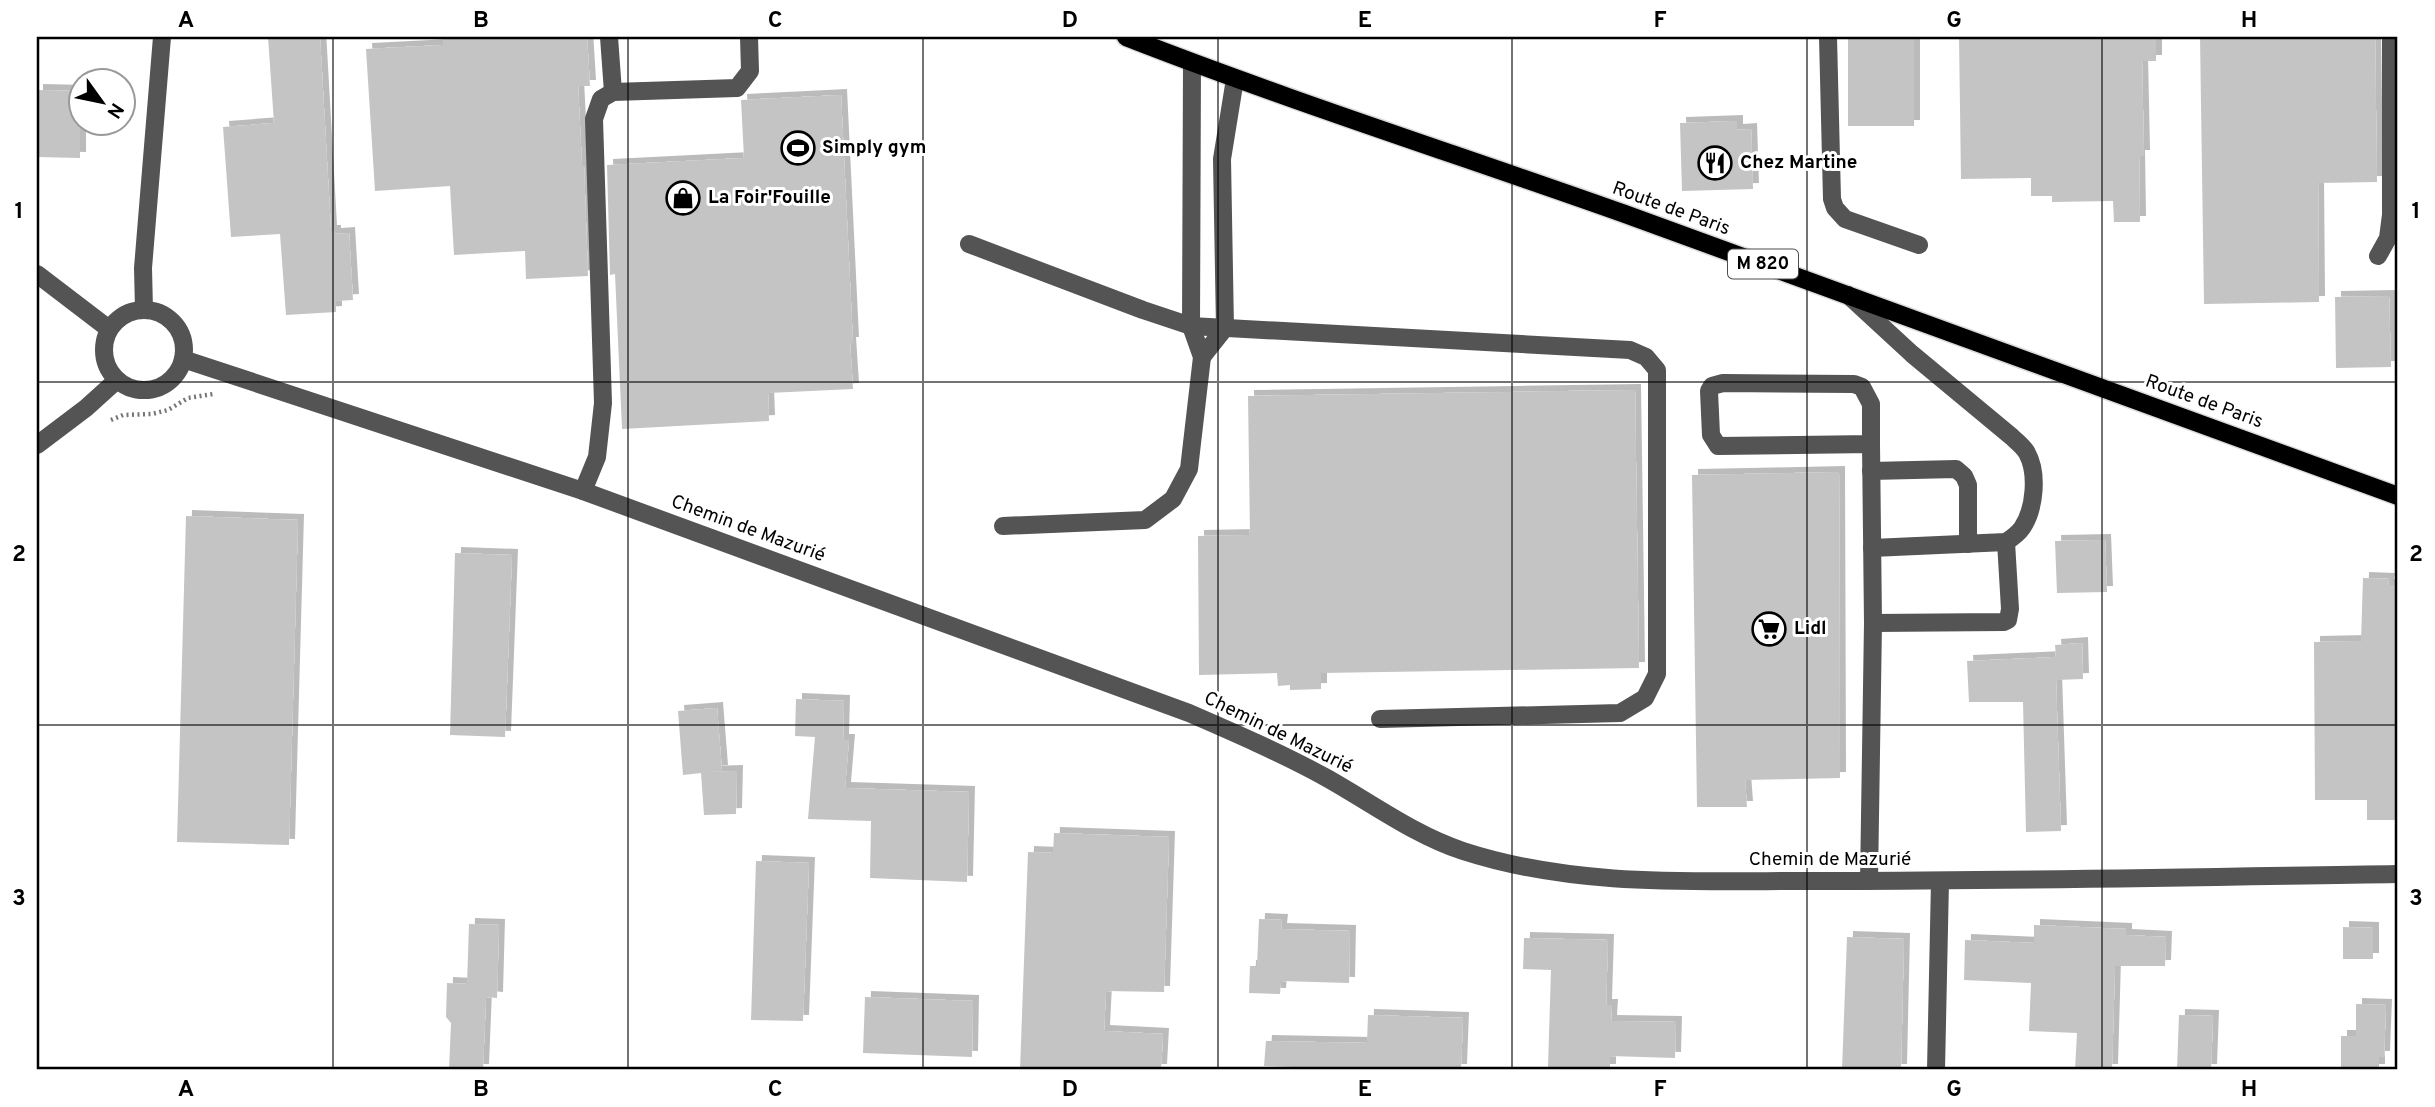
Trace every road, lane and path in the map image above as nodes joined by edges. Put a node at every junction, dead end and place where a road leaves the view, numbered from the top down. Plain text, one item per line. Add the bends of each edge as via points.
1 (162, 37) edge
2 (609, 37) edge
3 (749, 37) edge
4 (1126, 37) edge
5 (1828, 37) edge
6 (2391, 37) edge
7 (1192, 63) junction
8 (1235, 79) junction
9 (613, 92) junction
10 (969, 244) dead end
11 (1919, 245) dead end
12 (2378, 256) dead end
13 (40, 283) edge
14 (1848, 295) junction
15 (144, 310) junction
16 (1191, 326) junction
17 (1225, 328) junction
18 (110, 329) junction
19 (1202, 357) junction
20 (183, 359) junction
21 (117, 380) junction
22 (221, 393) dead end
23 (106, 422) dead end
24 (37, 444) edge
25 (1871, 444) junction
26 (1871, 471) junction
27 (583, 491) junction
28 (2398, 496) edge
29 (1003, 526) dead end
30 (2006, 542) junction
31 (1968, 544) junction
32 (1872, 548) junction
33 (1873, 623) junction
34 (1380, 719) dead end
35 (2398, 874) edge
36 (1869, 881) junction
37 (1940, 881) junction
38 (1936, 1070) edge

1 - 15 street via 143,268
2 - 9 street
3 - 9 street via 750,71 737,88
4 - 7 main road, Route de Paris / M 820
5 - 11 street via 1835,208 1845,219
6 - 12 street via 2391,215 2388,238
7 - 8 main road, Route de Paris / M 820
7 - 16 street
8 - 14 main road, Route de Paris / M 820
8 - 17 street via 1222,159
9 - 27 street via 601,99 594,119 603,402 597,457
10 - 16 street
13 - 18 street
14 - 28 main road, Route de Paris / M 820
14 - 30 street via 2026,451 2033,477 2028,518
15 - 18 street via 118,319
15 - 20 street via 167,317 175,325
16 - 17 street
16 - 19 street
17 - 19 street
17 - 34 street via 1630,350 1647,356 1657,370 1657,674 1645,698 1620,712
18 - 21 street via 104,356
19 - 29 street via 1189,469 1173,499 1146,520
20 - 21 street via 177,372 156,388 142,390
20 - 27 street, Chemin de Mazurié
21 - 24 street
22 - 23 path via 188,398 168,410 123,415
25 - 25 street via 1871,404 1854,384 1723,383 1709,391 1711,435 1718,446
25 - 26 street
26 - 31 street via 1956,470 1964,476
26 - 32 street
27 - 36 street, Chemin de Mazurié via 1189,713 1260,744 1461,850 1569,875
30 - 31 street
30 - 33 street via 2008,620
31 - 32 street
32 - 33 street
33 - 36 street
35 - 37 street, Chemin de Mazurié
36 - 37 street, Chemin de Mazurié
37 - 38 street

